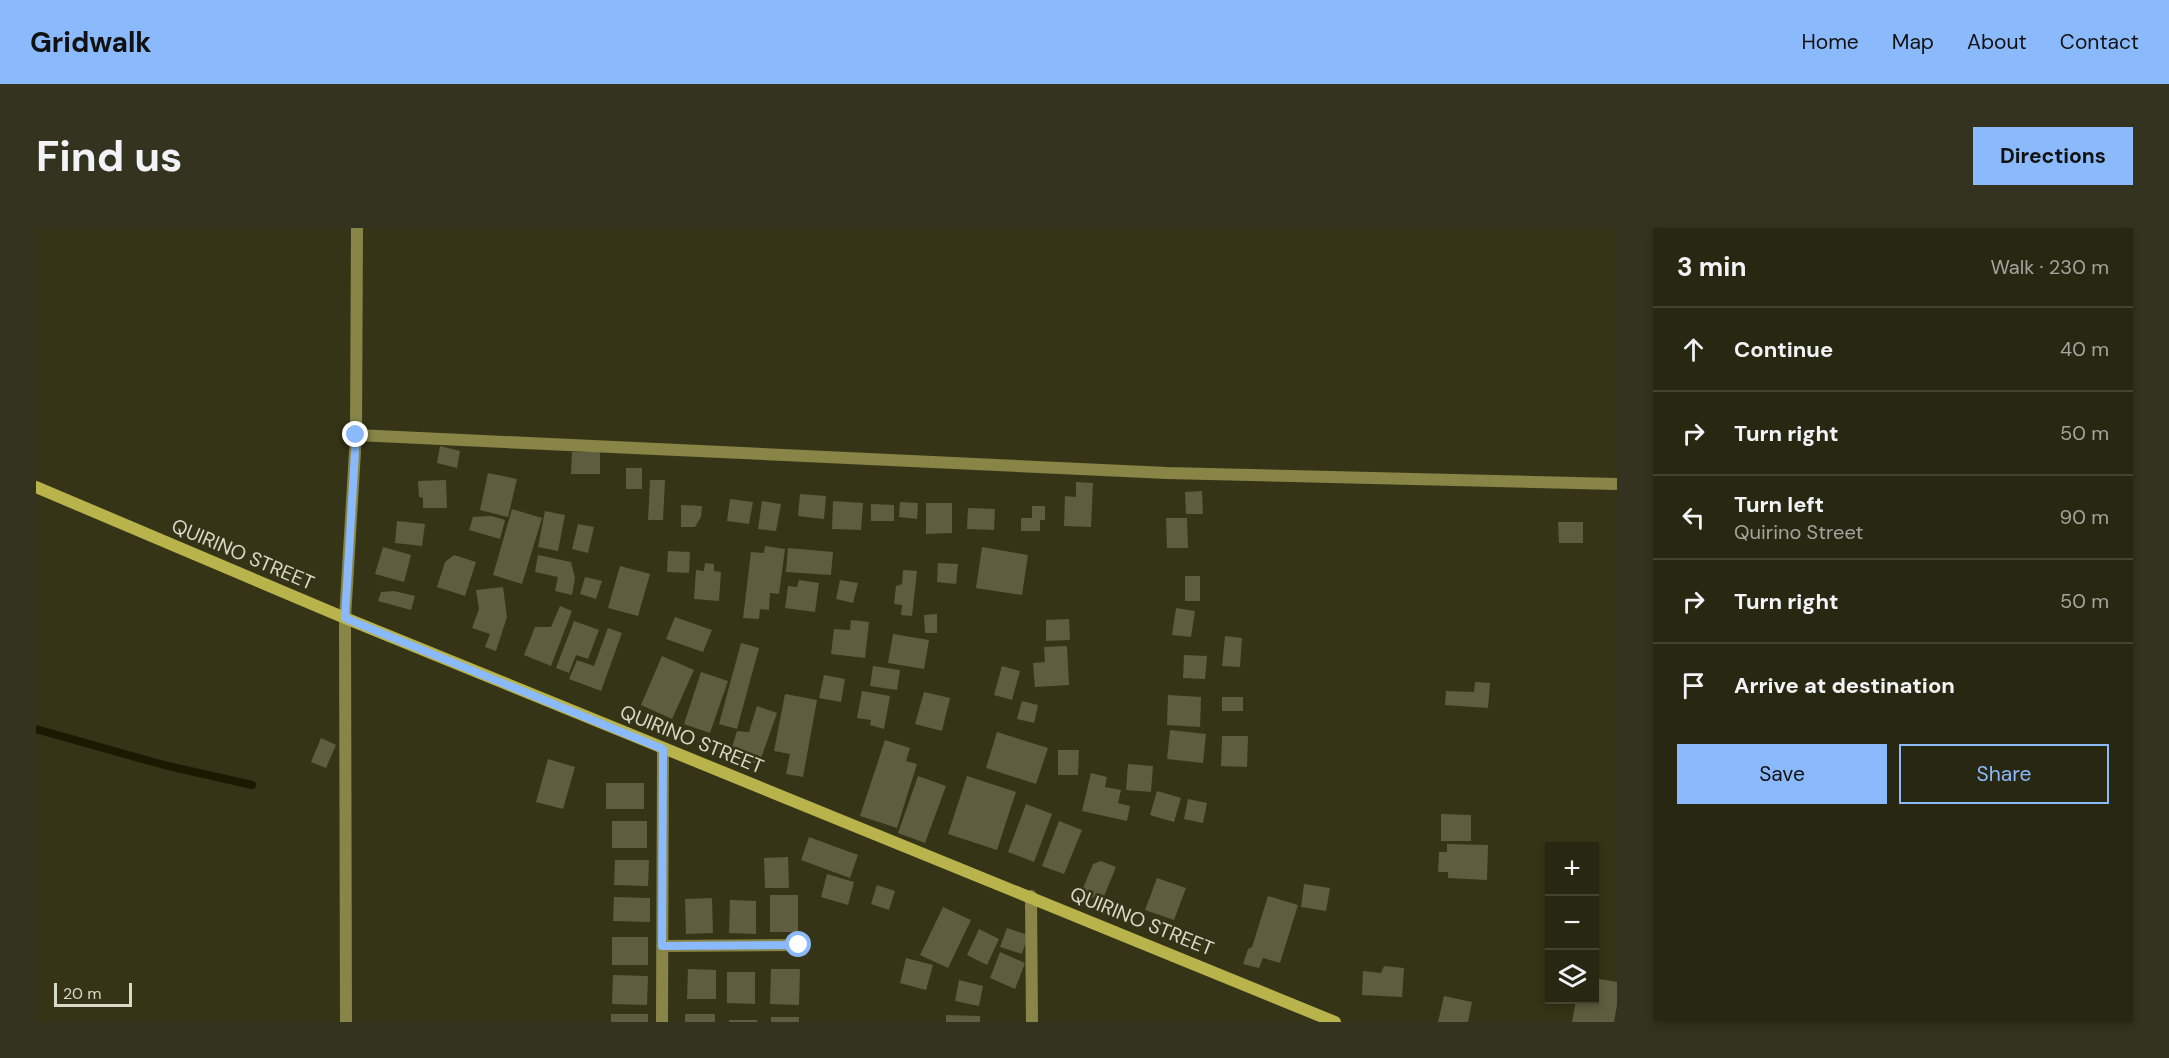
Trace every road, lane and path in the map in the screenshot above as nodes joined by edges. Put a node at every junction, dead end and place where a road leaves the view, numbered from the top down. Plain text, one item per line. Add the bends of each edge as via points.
1 (357, 228) edge
2 (356, 435) junction
3 (1617, 484) edge
4 (36, 487) edge
5 (345, 618) junction
6 (663, 749) junction
7 (1030, 896) junction
8 (799, 945) dead end
9 (662, 946) junction
10 (346, 1022) edge
11 (662, 1022) edge
12 (1032, 1022) edge
13 (1335, 1022) edge

1 - 2 street
2 - 3 street via 1167,473
2 - 5 street
4 - 5 street, QUIRINO STREET
5 - 6 street, QUIRINO STREET
5 - 10 street
6 - 7 street, QUIRINO STREET
6 - 9 street
7 - 12 street
7 - 13 street, QUIRINO STREET
8 - 9 street
9 - 11 street

